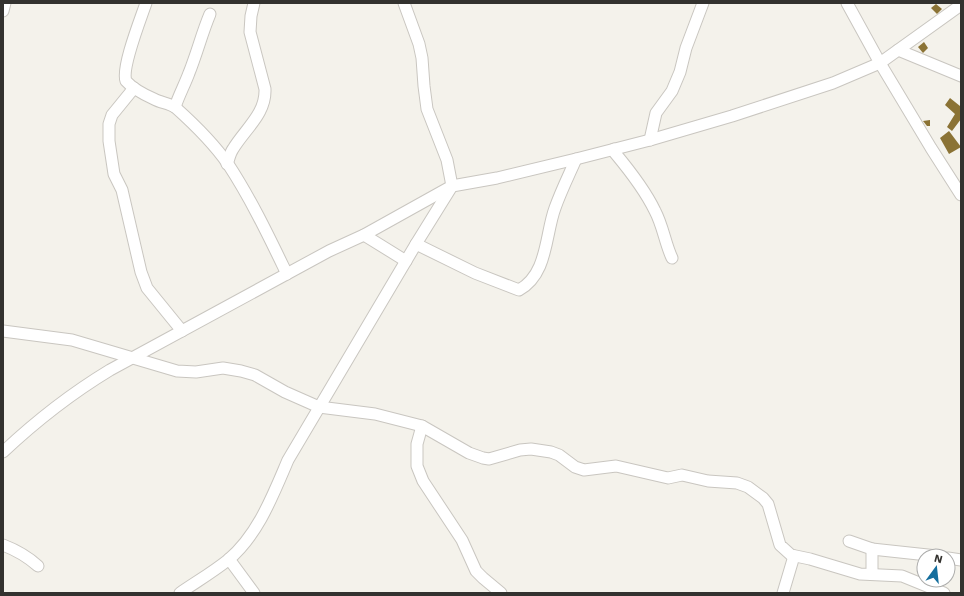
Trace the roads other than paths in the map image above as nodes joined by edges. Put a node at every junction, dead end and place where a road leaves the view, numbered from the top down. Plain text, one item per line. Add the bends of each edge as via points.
1 (5, 3) edge
2 (146, 3) edge
3 (254, 3) edge
4 (404, 3) edge
5 (703, 3) edge
6 (847, 3) edge
7 (961, 5) edge
8 (3, 11) edge
9 (210, 14) dead end
10 (898, 50) junction
11 (880, 63) junction
12 (961, 76) edge
13 (134, 88) junction
14 (175, 107) junction
15 (650, 140) junction
16 (614, 149) junction
17 (576, 160) junction
18 (227, 164) junction
19 (452, 186) junction
20 (961, 195) edge
21 (364, 235) junction
22 (416, 244) junction
23 (672, 258) dead end
24 (406, 261) junction
25 (287, 274) junction
26 (3, 331) edge
27 (182, 332) junction
28 (132, 358) junction
29 (319, 407) junction
30 (422, 426) junction
31 (3, 452) edge
32 (849, 541) dead end
33 (3, 545) edge
34 (872, 549) junction
35 (916, 554) edge
36 (794, 556) junction
37 (229, 559) junction
38 (38, 566) dead end
39 (872, 574) junction
40 (180, 593) edge
41 (254, 593) edge
42 (501, 593) edge
43 (783, 593) edge
44 (944, 593) edge

1 - 8 street
2 - 13 street via 125,74 126,81
3 - 18 street via 250,32 265,98 258,116 232,150
4 - 19 street via 419,44 427,109 447,160
5 - 15 street via 672,91 656,112
6 - 11 street
7 - 10 street
9 - 14 street
10 - 11 street
10 - 12 street
11 - 15 street via 833,82 732,116
11 - 20 street
13 - 14 street via 154,100
13 - 27 street via 110,119 114,174 122,190 141,272 148,288
14 - 18 street
15 - 16 street
16 - 17 street
16 - 23 street via 656,212
17 - 19 street
17 - 22 street via 555,208 541,264 535,276 519,290 475,273
18 - 25 street via 268,234
19 - 21 street
19 - 22 street
21 - 24 street
21 - 25 street
22 - 24 street
24 - 29 street
25 - 27 street
26 - 28 street via 72,340
27 - 28 street
28 - 29 street via 177,370 241,370 255,374 285,392
28 - 31 street via 88,383
29 - 30 street via 374,414
29 - 37 street via 288,460 255,529
30 - 36 street via 469,453 489,459 520,450 541,450 559,455 574,467 584,470 616,466 668,478 682,475 708,481 738,483 748,487 768,504 780,545
30 - 42 street via 417,444 417,466 423,481 462,540 476,571
32 - 34 street
33 - 38 street via 28,557
34 - 35 street
34 - 39 street
36 - 39 street via 860,574
36 - 43 street
37 - 40 street
37 - 41 street
39 - 44 street via 902,576

